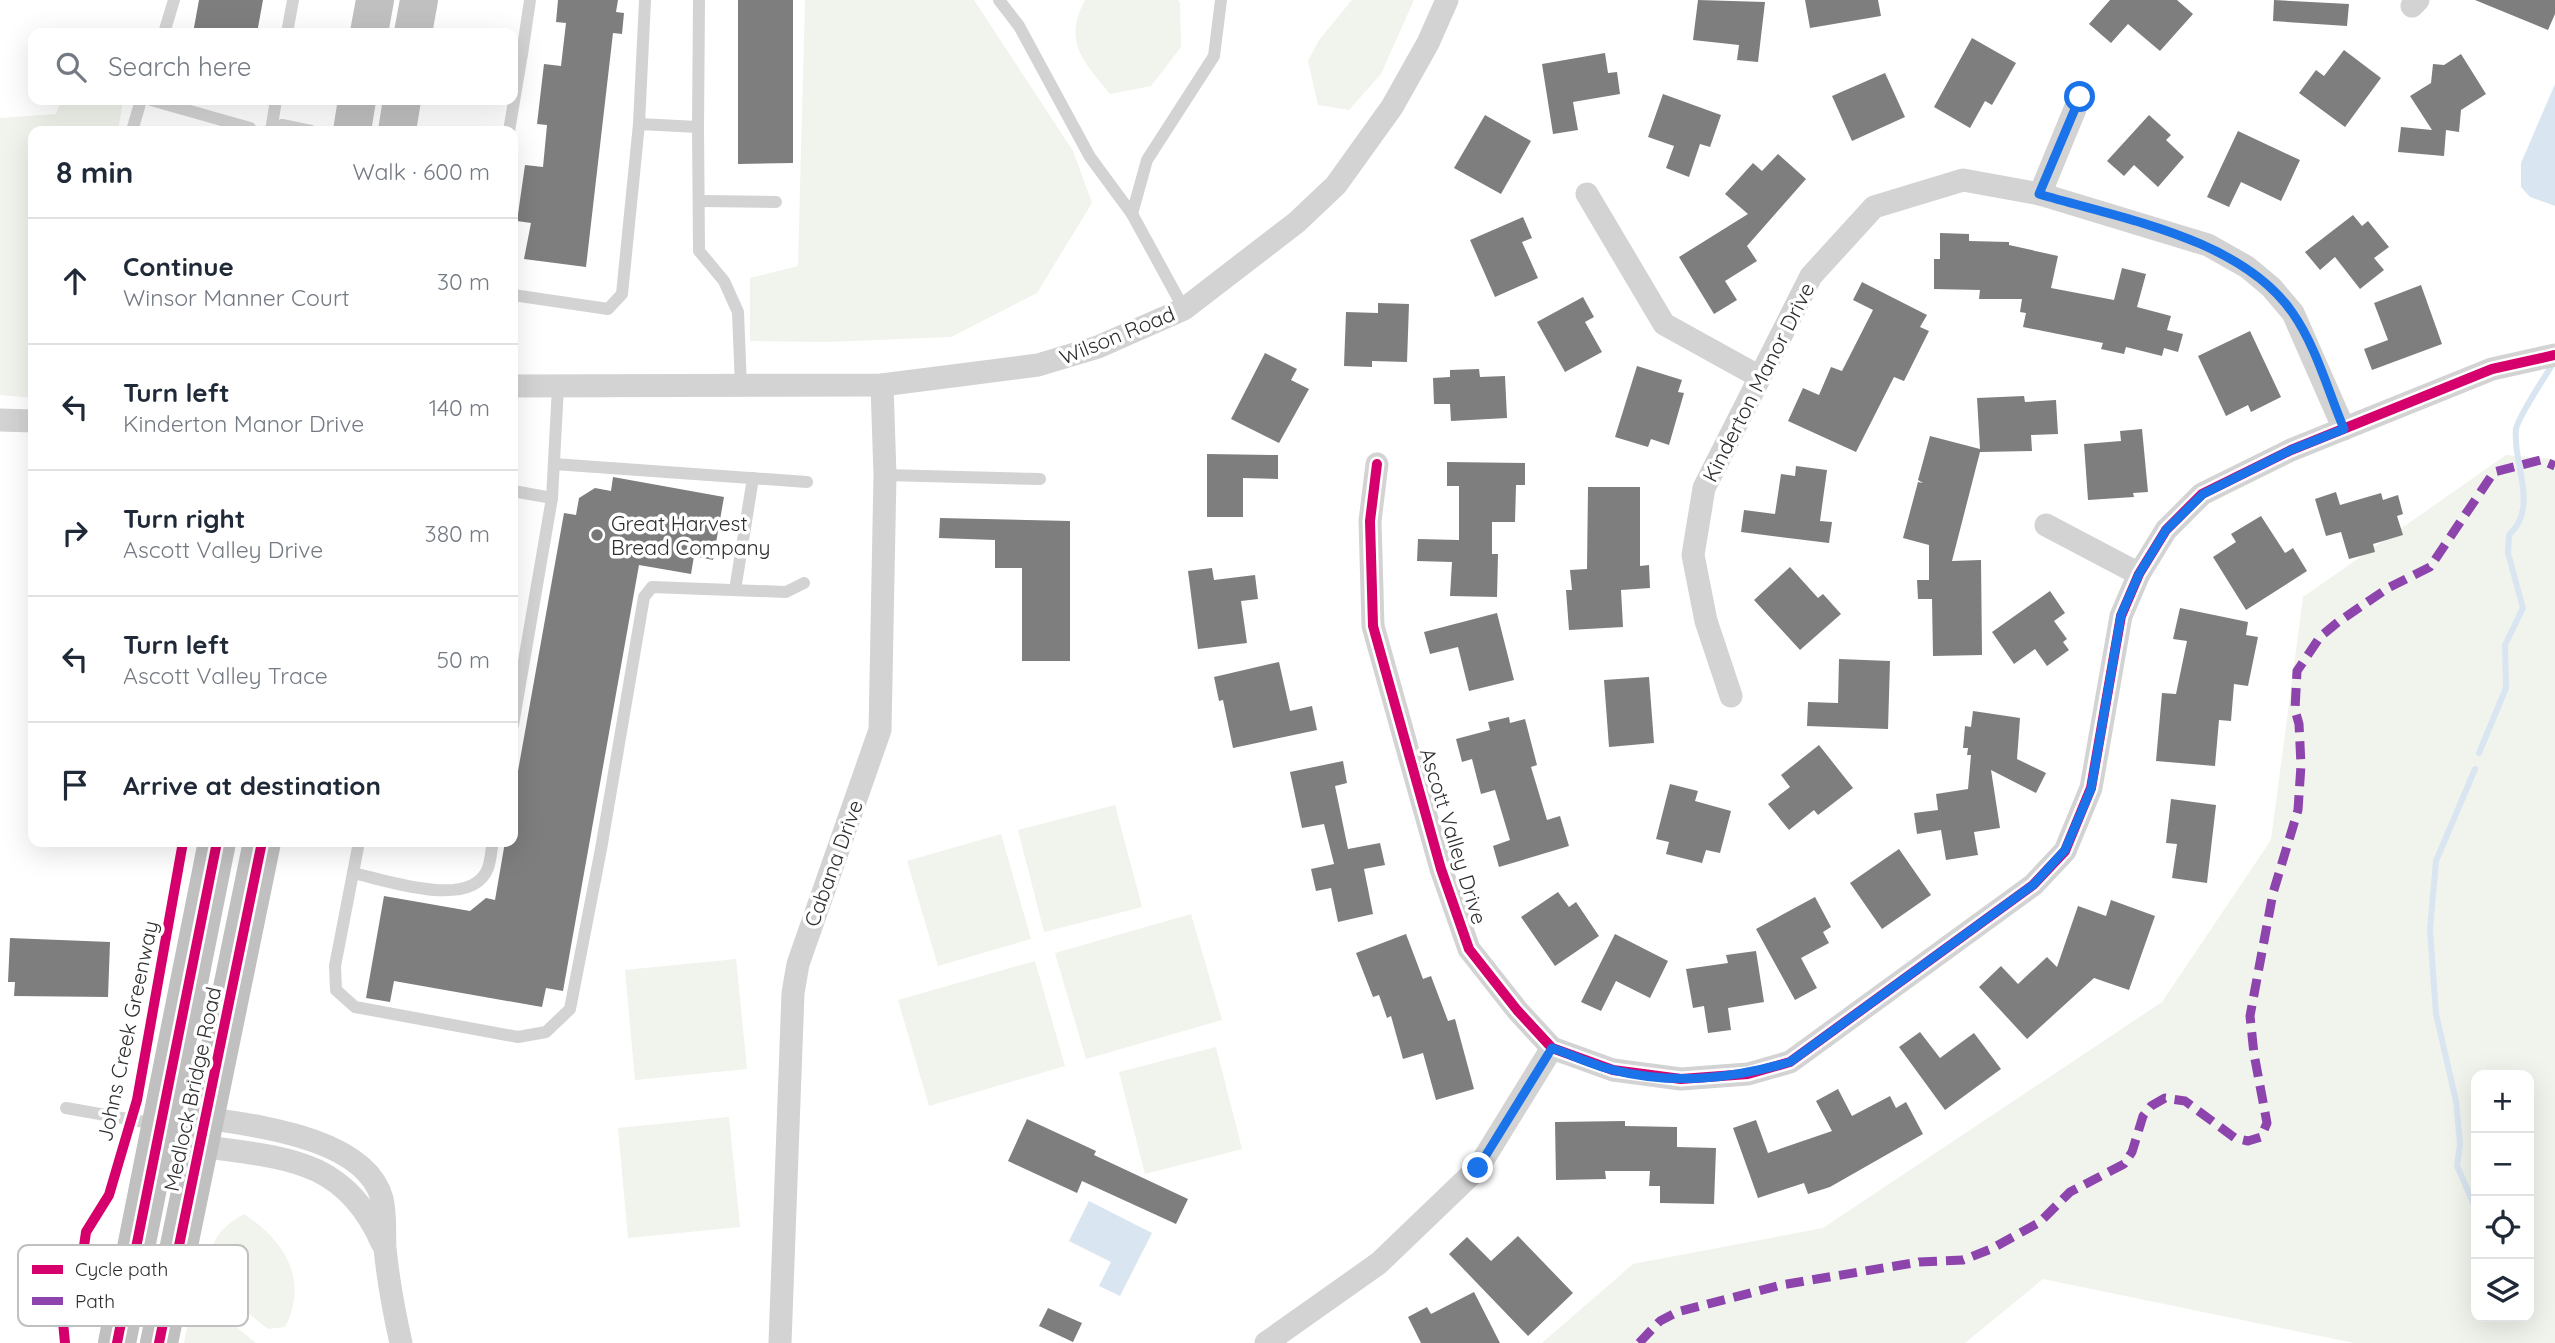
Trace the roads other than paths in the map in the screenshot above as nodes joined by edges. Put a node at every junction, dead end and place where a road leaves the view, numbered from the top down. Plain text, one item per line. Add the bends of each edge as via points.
1 (173, 0) edge
2 (293, 0) edge
3 (375, 0) edge
4 (419, 0) edge
5 (530, 0) edge
6 (645, 0) edge
7 (699, 0) edge
8 (999, 0) edge
9 (1447, 0) edge
10 (1216, 2) edge
11 (165, 28) edge
12 (288, 28) edge
13 (370, 28) edge
14 (414, 28) edge
15 (518, 49) edge
16 (2080, 97) dead end
17 (140, 105) edge
18 (168, 105) edge
19 (275, 105) edge
20 (356, 105) edge
21 (401, 105) edge
22 (512, 105) edge
23 (639, 124) junction
24 (133, 126) edge
25 (240, 126) edge
26 (273, 126) edge
27 (353, 126) edge
28 (398, 126) edge
29 (510, 126) edge
30 (698, 127) junction
31 (1587, 194) dead end
32 (2039, 194) junction
33 (699, 201) junction
34 (776, 202) dead end
35 (1132, 214) junction
36 (518, 296) edge
37 (1184, 309) junction
38 (2555, 355) edge
39 (1758, 376) junction
40 (881, 385) junction
41 (518, 386) edge
42 (558, 387) junction
43 (741, 387) junction
44 (0, 420) edge
45 (28, 421) edge
46 (2344, 429) junction
47 (554, 464) junction
48 (1377, 464) dead end
49 (885, 475) junction
50 (753, 478) junction
51 (1040, 480) dead end
52 (807, 482) dead end
53 (518, 492) edge
54 (552, 498) junction
55 (2046, 525) dead end
56 (2139, 574) junction
57 (804, 583) dead end
58 (735, 590) junction
59 (518, 696) edge
60 (1731, 696) dead end
61 (217, 847) edge
62 (257, 847) edge
63 (358, 847) edge
64 (492, 847) edge
65 (353, 873) junction
66 (1552, 1048) junction
67 (66, 1108) dead end
68 (162, 1125) junction
69 (203, 1132) junction
70 (293, 1133) junction
71 (288, 1158) junction
72 (137, 1245) edge
73 (161, 1245) edge
74 (179, 1245) edge
75 (386, 1252) junction
76 (401, 1343) edge
77 (780, 1343) edge
78 (1266, 1343) edge

1 - 11 lane
2 - 12 lane
3 - 13 highway
4 - 14 highway
5 - 15 lane
6 - 23 lane
7 - 30 lane
8 - 35 lane via 1019,26 1090,157
9 - 37 street, Wilson Road via 1429,43 1392,107 1336,185 1297,222
10 - 35 lane via 1214,55 1147,160
16 - 32 street
17 - 24 lane
18 - 25 lane
19 - 26 lane
20 - 27 highway
21 - 28 highway
22 - 29 lane
23 - 30 lane
23 - 36 lane via 622,295 608,309
30 - 33 lane
31 - 39 street via 1664,324
32 - 39 street, Kinderton Manor Drive via 1962,180 1874,207 1811,276
32 - 46 street, Kinderton Manor Drive via 2207,245 2247,267 2272,287 2293,313
33 - 34 lane
33 - 43 lane via 699,251 724,281 738,312
35 - 37 lane
37 - 40 street, Wilson Road via 1097,347 1038,365
38 - 46 street, Ascott Valley Drive via 2492,369
39 - 60 street, Kinderton Manor Drive via 1704,488 1693,555 1706,621
40 - 43 street, Wilson Road
40 - 49 street, Cabana Drive
41 - 42 street, Wilson Road
42 - 43 street, Wilson Road
42 - 47 lane
44 - 45 street
46 - 56 street, Ascott Valley Drive via 2203,494 2166,530
47 - 50 lane
47 - 54 lane
48 - 66 street, Ascott Valley Drive via 1370,521 1373,626 1441,869 1469,949
49 - 51 lane
49 - 77 street, Cabana Drive via 880,730 808,929 793,993
50 - 52 lane
50 - 58 lane
53 - 54 lane
54 - 59 lane
55 - 56 street
56 - 66 street, Ascott Valley Drive via 2121,615 2091,789 2065,850 2033,885 1790,1062 1748,1074 1681,1079 1613,1070
57 - 58 lane via 786,592
58 - 65 lane via 652,587 644,597 570,1009 546,1032 518,1037 355,1007 336,990 335,966
61 - 68 highway, Medlock Bridge Road
62 - 69 highway via 215,947 184,1080 190,1112
63 - 65 lane
64 - 65 lane via 488,871 468,889 444,892
66 - 78 street via 1478,1168 1379,1263
67 - 68 lane
68 - 72 highway, Medlock Bridge Road
68 - 73 highway via 174,1159
69 - 70 street
69 - 71 street
69 - 74 highway, Medlock Bridge Road
70 - 71 street
70 - 75 street via 348,1157 371,1180 382,1198
71 - 75 street via 313,1166 346,1188 366,1213
75 - 76 street

